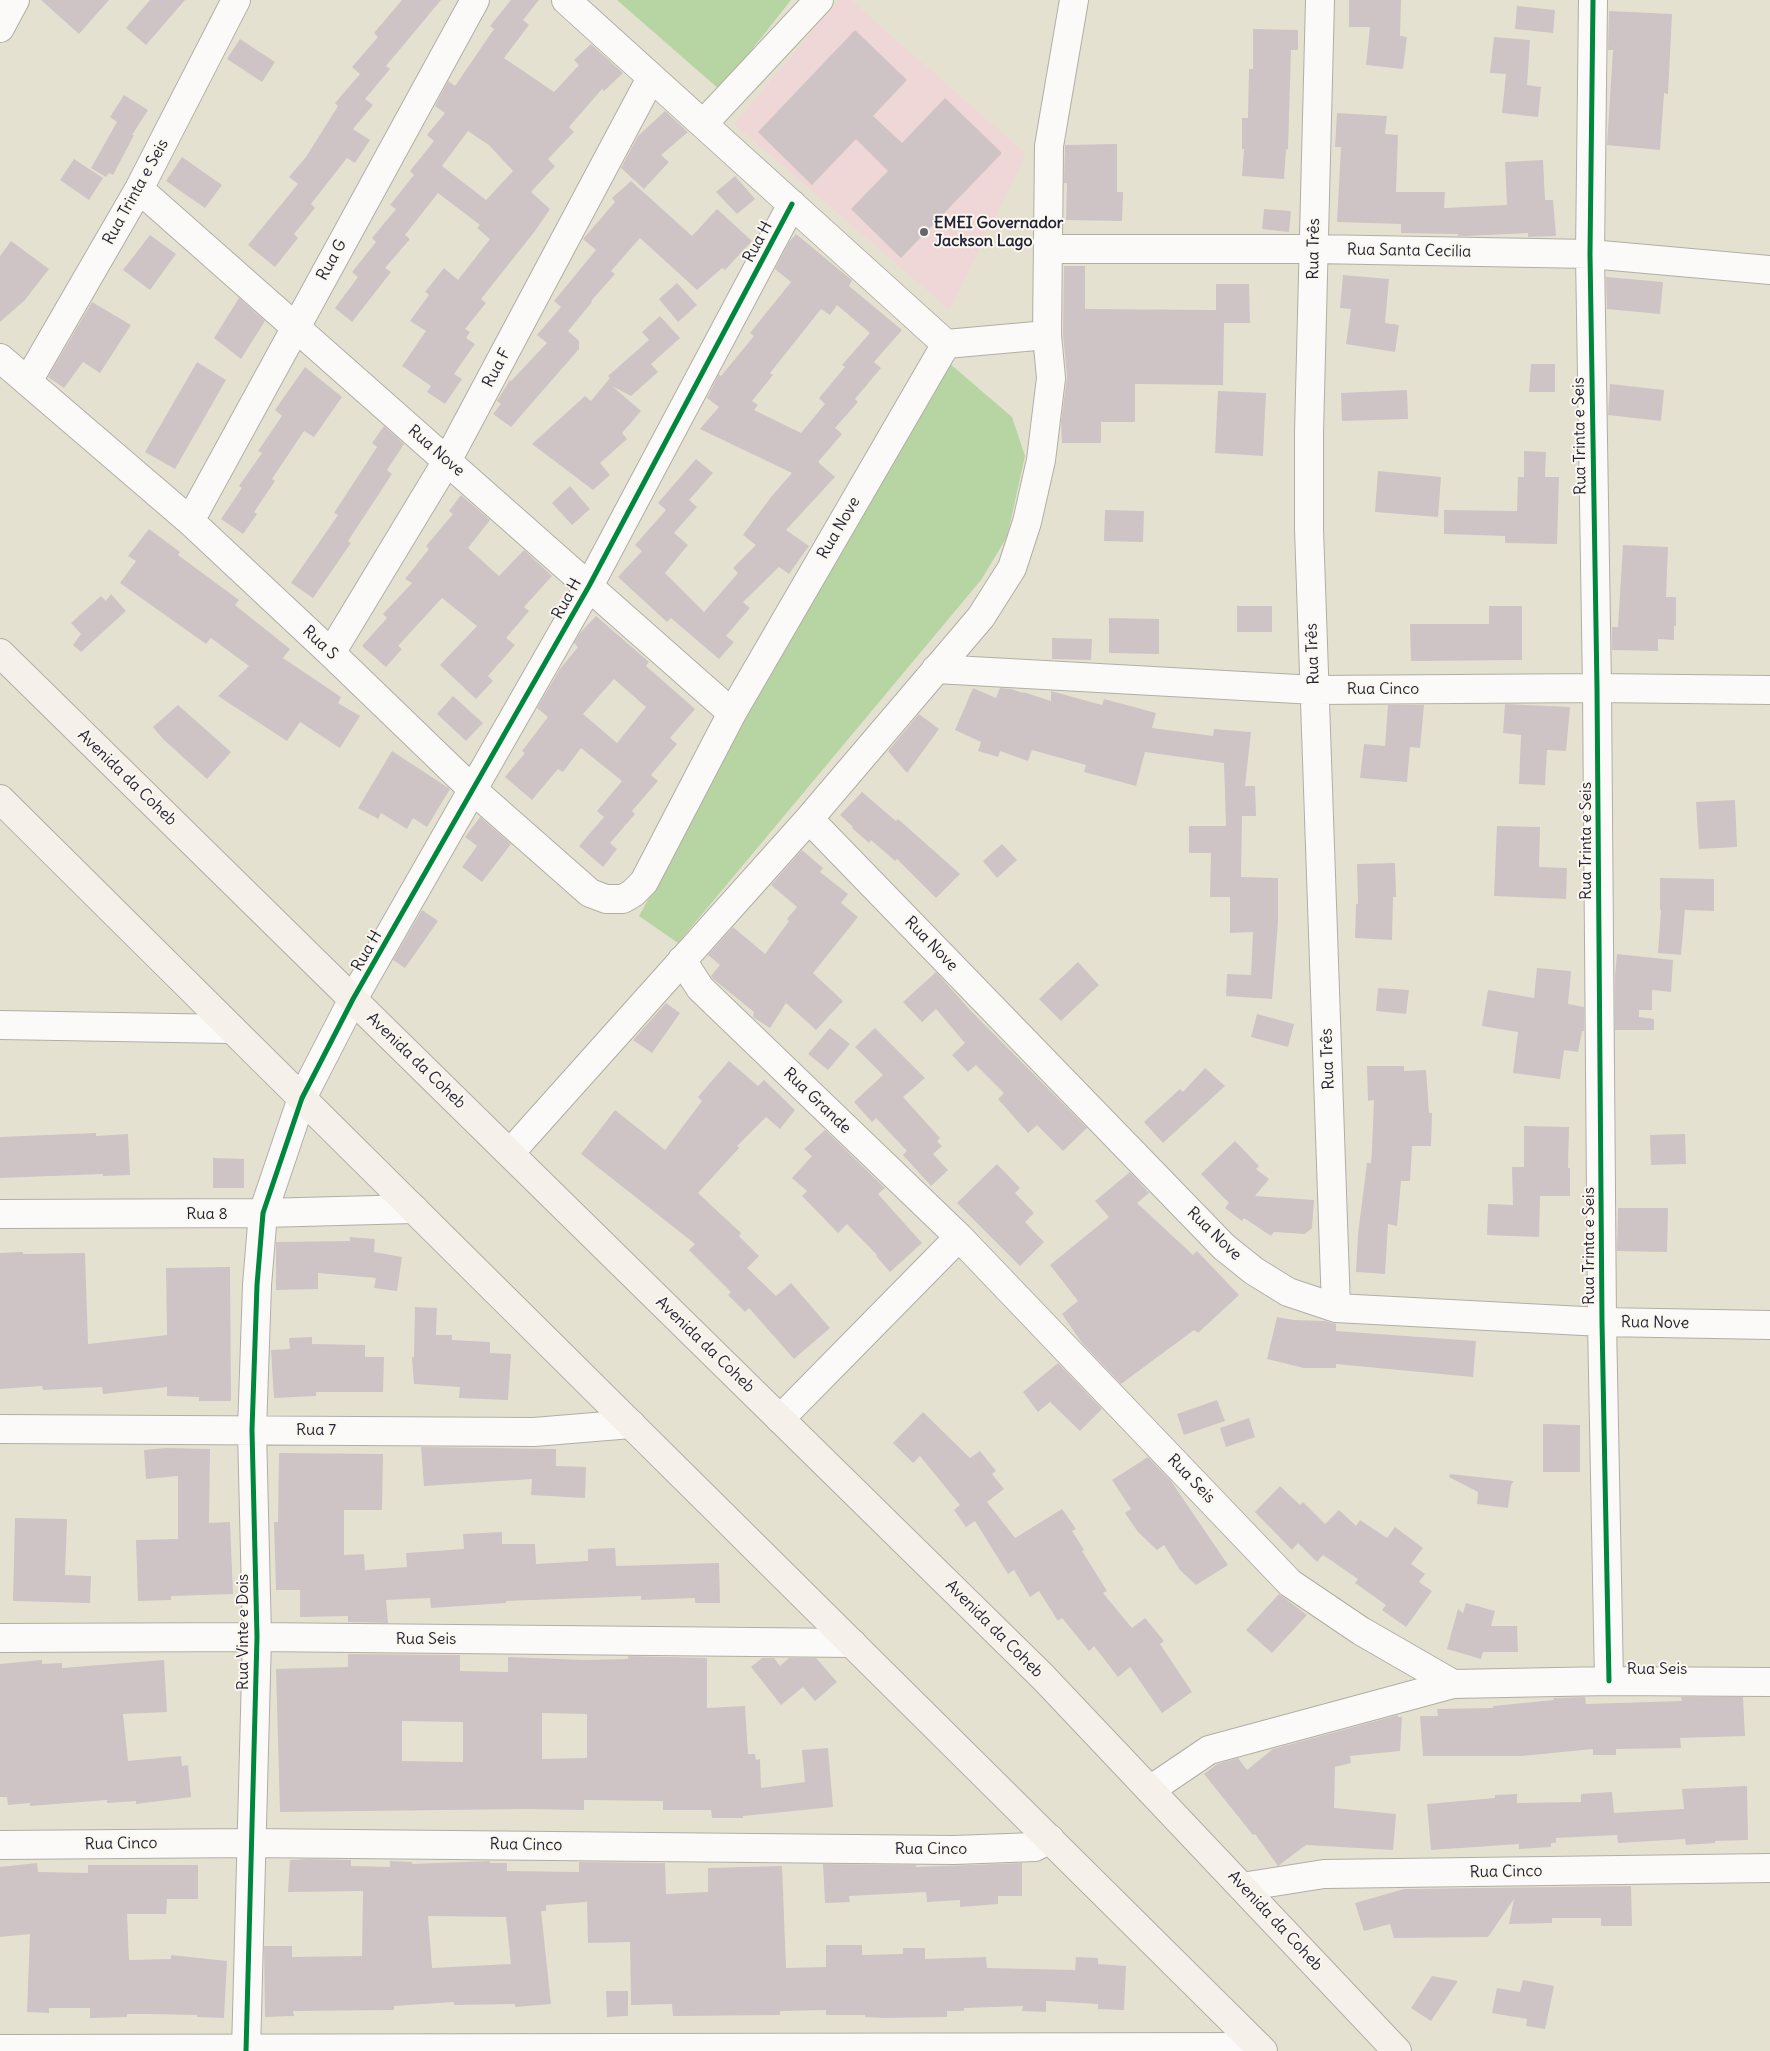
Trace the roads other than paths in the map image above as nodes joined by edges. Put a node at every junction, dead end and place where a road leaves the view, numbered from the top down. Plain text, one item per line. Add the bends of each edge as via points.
1 (15, 0) edge
2 (236, 0) edge
3 (475, 0) edge
4 (819, 0) edge
5 (1074, 0) edge
6 (1320, 0) edge
7 (1593, 0) edge
8 (570, 1) edge
9 (0, 28) edge
10 (652, 78) junction
11 (703, 124) junction
12 (139, 189) junction
13 (792, 204) junction
14 (1048, 249) junction
15 (1314, 249) junction
16 (1590, 254) junction
17 (1770, 270) edge
18 (296, 327) junction
19 (1046, 335) junction
20 (946, 344) junction
21 (0, 358) edge
22 (28, 381) junction
23 (447, 461) junction
24 (190, 521) junction
25 (589, 586) junction
26 (0, 653) edge
27 (331, 653) junction
28 (936, 669) junction
29 (1597, 688) junction
30 (1315, 690) junction
31 (1770, 690) edge
32 (732, 713) junction
33 (473, 790) junction
34 (0, 799) edge
35 (810, 819) junction
36 (644, 882) joint
37 (682, 960) junction
38 (353, 999) junction
39 (0, 1025) edge
40 (232, 1029) junction
41 (302, 1098) junction
42 (510, 1153) junction
43 (414, 1209) junction
44 (0, 1214) edge
45 (263, 1214) junction
46 (959, 1237) junction
47 (1336, 1308) junction
48 (1602, 1322) junction
49 (1770, 1325) edge
50 (780, 1418) junction
51 (631, 1424) junction
52 (0, 1429) edge
53 (252, 1430) junction
54 (257, 1637) junction
55 (0, 1638) edge
56 (852, 1642) junction
57 (1608, 1681) junction
58 (1770, 1682) edge
59 (1453, 1684) junction
60 (1150, 1790) junction
61 (1050, 1839) junction
62 (251, 1843) junction
63 (0, 1845) edge
64 (1770, 1868) edge
65 (1242, 1887) junction
66 (0, 2049) edge
67 (1168, 2049) edge
68 (1261, 2049) edge
69 (246, 2050) edge
70 (1397, 2051) edge

1 - 9 street
2 - 12 street, Rua Trinta e Seis
3 - 18 street, Rua G
4 - 11 street
5 - 14 street via 1049,146
6 - 15 street, Rua Três
7 - 16 street, Rua Trinta e Seis
8 - 10 street
10 - 11 street
10 - 23 street, Rua F
11 - 13 street
12 - 18 street, Rua Nove
12 - 22 street, Rua Trinta e Seis
13 - 20 street
13 - 25 street, Rua H
14 - 15 street, Rua Santa Cecilia
14 - 19 street
15 - 16 street, Rua Santa Cecilia
15 - 30 street, Rua Três via 1309,529
16 - 17 street, Rua Santa Cecilia
16 - 29 street, Rua Trinta e Seis
18 - 23 street, Rua Nove
18 - 24 street, Rua G
19 - 20 street
19 - 28 street via 1051,378 1041,460 1027,522 1012,568 982,616
20 - 32 street, Rua Nove
21 - 22 street, Rua S
22 - 24 street, Rua S
23 - 25 street, Rua Nove
23 - 27 street, Rua F
24 - 27 street, Rua S
25 - 32 street, Rua Nove
25 - 33 street, Rua H
26 - 38 main road, Avenida da Coheb
27 - 33 street, Rua S
28 - 30 street, Rua Cinco
28 - 35 street
29 - 30 street, Rua Cinco
29 - 31 street, Rua Cinco
29 - 48 street, Rua Trinta e Seis
30 - 47 street, Rua Três
32 - 36 street, Rua Nove
33 - 36 street, Rua S via 590,893 606,899 623,899
33 - 38 street, Rua H
34 - 40 main road
35 - 37 street
35 - 47 street, Rua Nove via 1224,1247 1254,1272 1288,1292
37 - 42 street
37 - 46 street, Rua Grande via 700,988
38 - 41 street, Rua H
38 - 42 main road, Avenida da Coheb
39 - 40 street
40 - 41 main road
41 - 43 main road
41 - 45 street, Rua Vinte e Dois
42 - 50 main road, Avenida da Coheb
43 - 45 street, Rua 8
43 - 51 main road
44 - 45 street, Rua 8
45 - 53 street, Rua Vinte e Dois
46 - 50 street
46 - 59 street, Rua Seis via 1290,1583 1361,1631
47 - 48 street, Rua Nove
48 - 49 street, Rua Nove
48 - 57 street, Rua Trinta e Seis
50 - 60 main road, Avenida da Coheb via 1043,1677
51 - 53 street, Rua 7 via 534,1432
51 - 56 main road
52 - 53 street, Rua 7
53 - 54 street, Rua Vinte e Dois
54 - 55 street, Rua Seis
54 - 56 street, Rua Seis
54 - 62 street, Rua Vinte e Dois
56 - 61 main road
57 - 58 street, Rua Seis
57 - 59 street, Rua Seis
59 - 60 street, Rua Seis via 1209,1750
60 - 65 main road, Avenida da Coheb
61 - 62 street, Rua Cinco via 1035,1847 954,1850
61 - 68 main road
62 - 63 street, Rua Cinco
62 - 69 street, Rua Vinte e Dois
64 - 65 street, Rua Cinco via 1324,1874
65 - 70 main road, Avenida da Coheb
66 - 69 street
67 - 68 street
67 - 69 street

